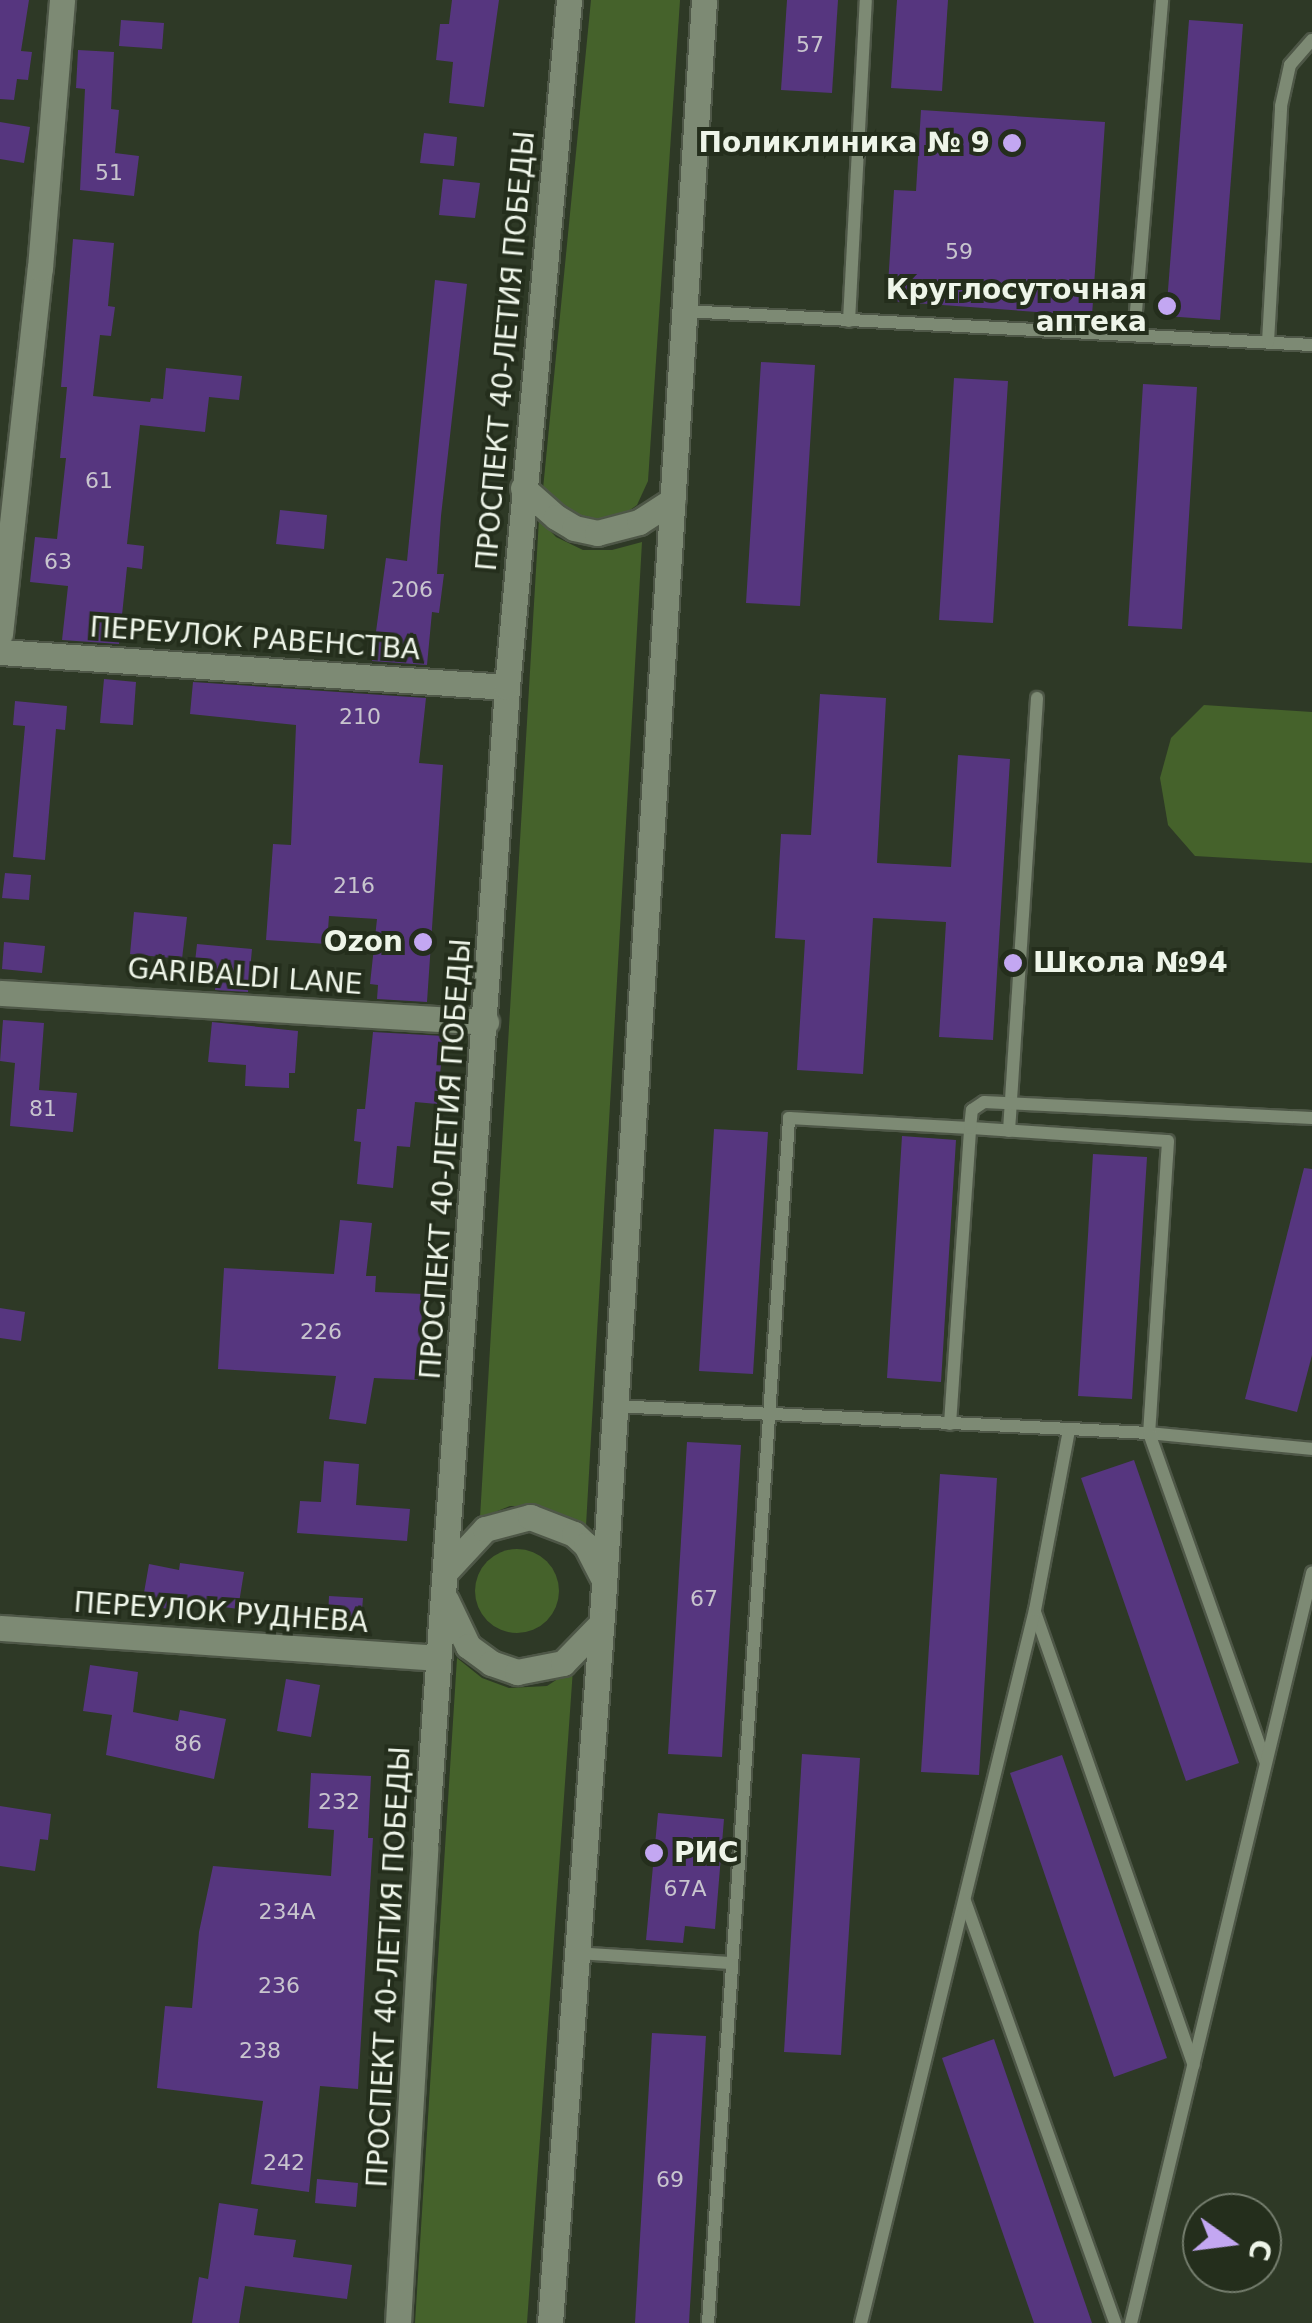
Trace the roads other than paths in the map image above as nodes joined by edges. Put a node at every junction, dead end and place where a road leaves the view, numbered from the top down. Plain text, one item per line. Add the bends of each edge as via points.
1 (62, 0) edge
2 (569, 0) edge
3 (704, 0) edge
4 (866, 0) edge
5 (1162, 0) edge
6 (1312, 40) edge
7 (684, 311) junction
8 (849, 320) junction
9 (1134, 335) junction
10 (1268, 342) junction
11 (1312, 345) edge
12 (523, 488) junction
13 (674, 500) junction
14 (0, 634) edge
15 (0, 652) edge
16 (507, 687) junction
17 (1037, 698) dead end
18 (0, 992) edge
19 (486, 1022) junction
20 (1010, 1104) junction
21 (1312, 1118) edge
22 (970, 1128) junction
23 (1008, 1130) junction
24 (614, 1406) junction
25 (769, 1414) junction
26 (950, 1424) junction
27 (1069, 1430) junction
28 (1149, 1434) junction
29 (1312, 1450) edge
30 (448, 1570) junction
31 (1312, 1573) edge
32 (604, 1580) junction
33 (446, 1600) junction
34 (1035, 1610) junction
35 (601, 1624) junction
36 (0, 1628) edge
37 (438, 1658) junction
38 (1265, 1761) junction
39 (964, 1899) junction
40 (576, 1953) junction
41 (732, 1964) junction
42 (1195, 2069) junction
43 (398, 2323) edge
44 (550, 2323) edge
45 (708, 2323) edge
46 (861, 2323) edge
47 (1115, 2323) edge
48 (1131, 2323) edge

1 - 14 main road
2 - 12 main road, ПРОСПЕКТ 40-ЛЕТИЯ ПОБЕДЫ
3 - 7 main road
4 - 8 lane
5 - 9 lane
6 - 10 lane via 1290,66 1282,106
7 - 8 lane
7 - 13 main road
8 - 9 lane
9 - 10 lane
10 - 11 lane
12 - 13 main road via 556,518 597,532 639,522
12 - 16 main road, ПРОСПЕКТ 40-ЛЕТИЯ ПОБЕДЫ
13 - 24 main road
15 - 16 main road, ПЕРЕУЛОК РАВЕНСТВА
16 - 19 main road, ПРОСПЕКТ 40-ЛЕТИЯ ПОБЕДЫ
17 - 20 lane
18 - 19 main road, GARIBALDI LANE
19 - 30 main road, ПРОСПЕКТ 40-ЛЕТИЯ ПОБЕДЫ
20 - 21 lane
20 - 22 lane via 976,1104
20 - 23 lane
22 - 23 lane
22 - 25 lane via 790,1118
22 - 26 lane
23 - 28 lane via 1168,1141
24 - 25 lane
24 - 32 main road
25 - 26 lane
25 - 41 lane
26 - 27 lane
27 - 28 lane
27 - 34 lane
28 - 29 lane
28 - 38 lane
30 - 32 main road via 486,1528 530,1517 586,1544
30 - 33 main road, ПРОСПЕКТ 40-ЛЕТИЯ ПОБЕДЫ
31 - 38 lane
32 - 35 main road
33 - 35 main road via 468,1646 490,1664 516,1672 563,1663
33 - 37 main road, ПРОСПЕКТ 40-ЛЕТИЯ ПОБЕДЫ
34 - 39 lane
34 - 42 lane
35 - 40 main road
36 - 37 main road, ПЕРЕУЛОК РУДНЕВА
37 - 43 main road, ПРОСПЕКТ 40-ЛЕТИЯ ПОБЕДЫ
38 - 42 lane
39 - 46 lane
39 - 47 lane
40 - 41 lane
40 - 44 main road
41 - 45 lane
42 - 48 lane

